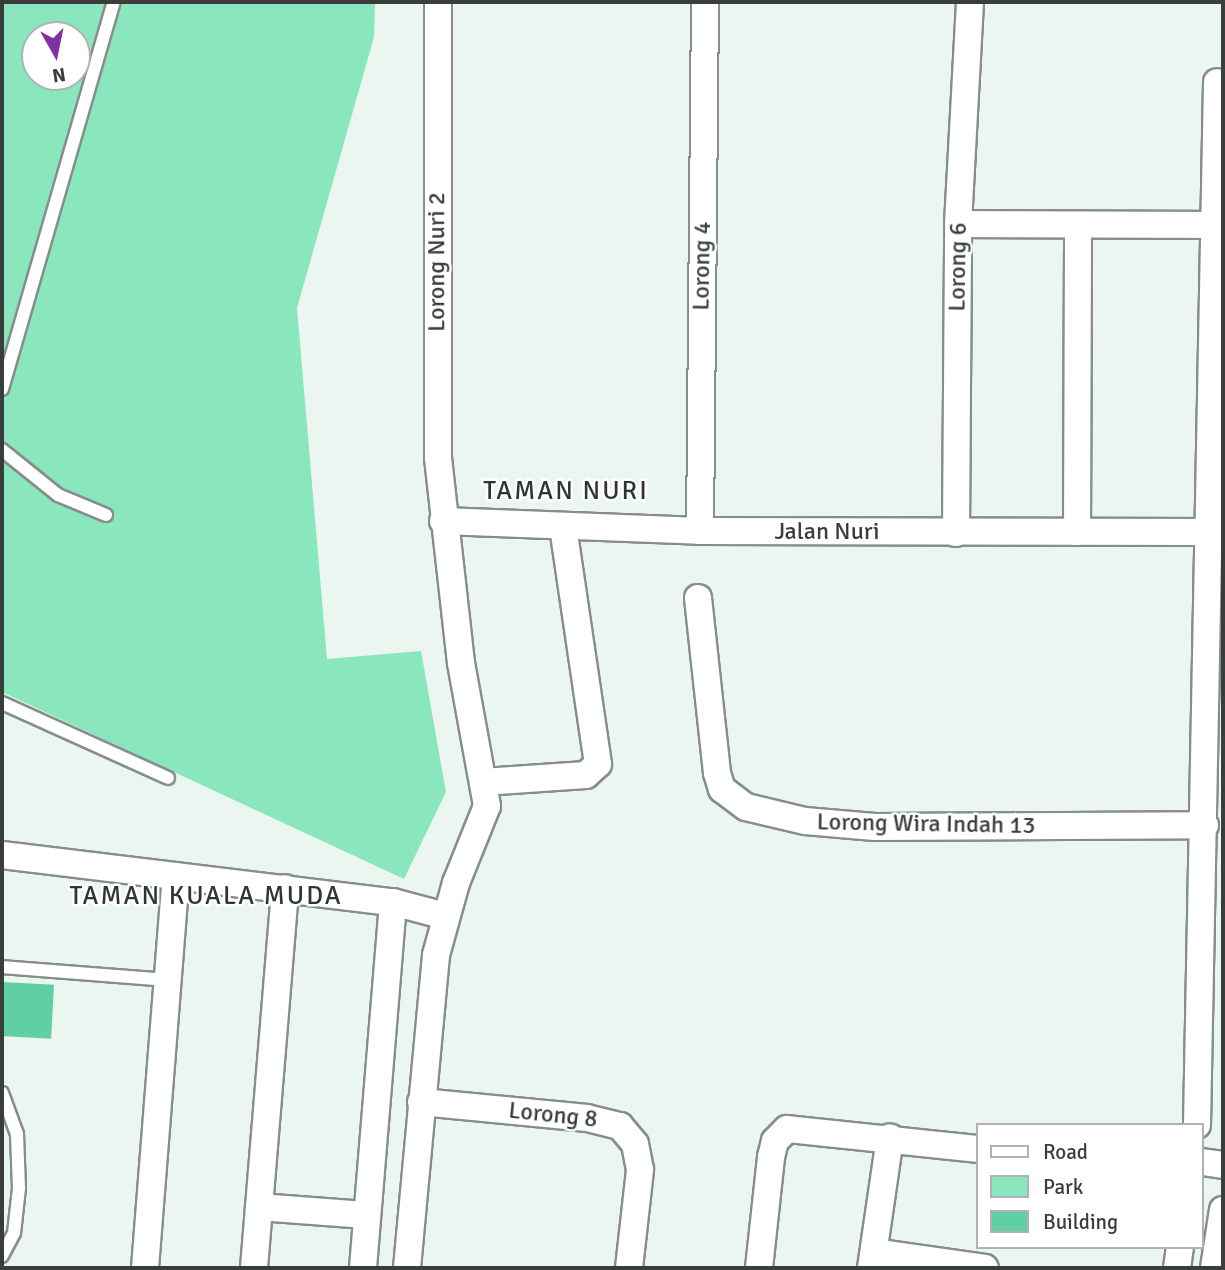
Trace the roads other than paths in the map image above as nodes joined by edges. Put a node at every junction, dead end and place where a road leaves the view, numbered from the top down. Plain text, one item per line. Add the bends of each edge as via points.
1 (114, 2) edge
2 (438, 2) edge
3 (705, 2) edge
4 (970, 2) edge
5 (1217, 82) dead end
6 (958, 224) junction
7 (1078, 225) junction
8 (1216, 225) junction
9 (1219, 298) edge
10 (2, 389) edge
11 (1218, 438) edge
12 (2, 450) edge
13 (106, 515) dead end
14 (443, 522) junction
15 (563, 528) junction
16 (700, 531) junction
17 (1077, 532) junction
18 (1211, 532) junction
19 (956, 533) junction
20 (698, 598) dead end
21 (2, 703) edge
22 (1215, 720) edge
23 (168, 778) dead end
24 (483, 782) junction
25 (1205, 825) junction
26 (2, 855) edge
27 (176, 876) junction
28 (285, 888) junction
29 (393, 902) junction
30 (445, 916) junction
31 (2, 967) edge
32 (168, 980) junction
33 (2, 1093) edge
34 (421, 1102) junction
35 (1197, 1123) edge
36 (890, 1137) junction
37 (976, 1149) edge
38 (1204, 1163) edge
39 (1223, 1166) edge
40 (259, 1207) junction
41 (1223, 1210) edge
42 (366, 1215) junction
43 (1180, 1249) edge
44 (2, 1256) edge
45 (872, 1260) edge
46 (145, 1268) edge
47 (254, 1268) edge
48 (363, 1268) edge
49 (407, 1268) edge
50 (629, 1268) edge
51 (759, 1268) edge
52 (985, 1268) edge
53 (1177, 1268) edge
54 (1214, 1268) edge

1 - 10 lane
2 - 14 street, Lorong Nuri 2 via 437,354
3 - 16 street, Lorong 4
4 - 6 street, Lorong 6
5 - 8 street
6 - 7 street
6 - 19 street, Lorong 6
7 - 8 street
7 - 17 street
8 - 9 street
9 - 11 street
11 - 18 street
12 - 13 lane via 58,495
14 - 15 street, Jalan Nuri
14 - 24 street, Lorong Nuri 2
15 - 16 street, Jalan Nuri
15 - 24 street via 598,764 586,775
16 - 19 street, Jalan Nuri
17 - 18 street, Jalan Nuri
17 - 19 street, Jalan Nuri
18 - 22 street
20 - 25 street, Lorong Wira Indah 13 via 717,773 722,789 746,807 805,821 875,827
21 - 23 lane
22 - 25 street
24 - 30 street, Lorong Nuri 2 via 484,821
25 - 35 street
26 - 27 street
27 - 28 street
27 - 32 street
28 - 29 street
28 - 40 street
29 - 30 street
29 - 42 street
30 - 34 street, Lorong Nuri 2
31 - 32 lane
32 - 46 street
33 - 44 lane via 17,1134 19,1188 16,1225
34 - 49 street, Lorong Nuri 2
34 - 50 street, Lorong 8 via 620,1126 635,1144 640,1170
36 - 37 street
36 - 45 street
36 - 51 street via 800,1128 780,1133 771,1157
38 - 39 street
40 - 42 street
40 - 47 street
41 - 54 street
42 - 48 street
43 - 53 street
45 - 52 street

